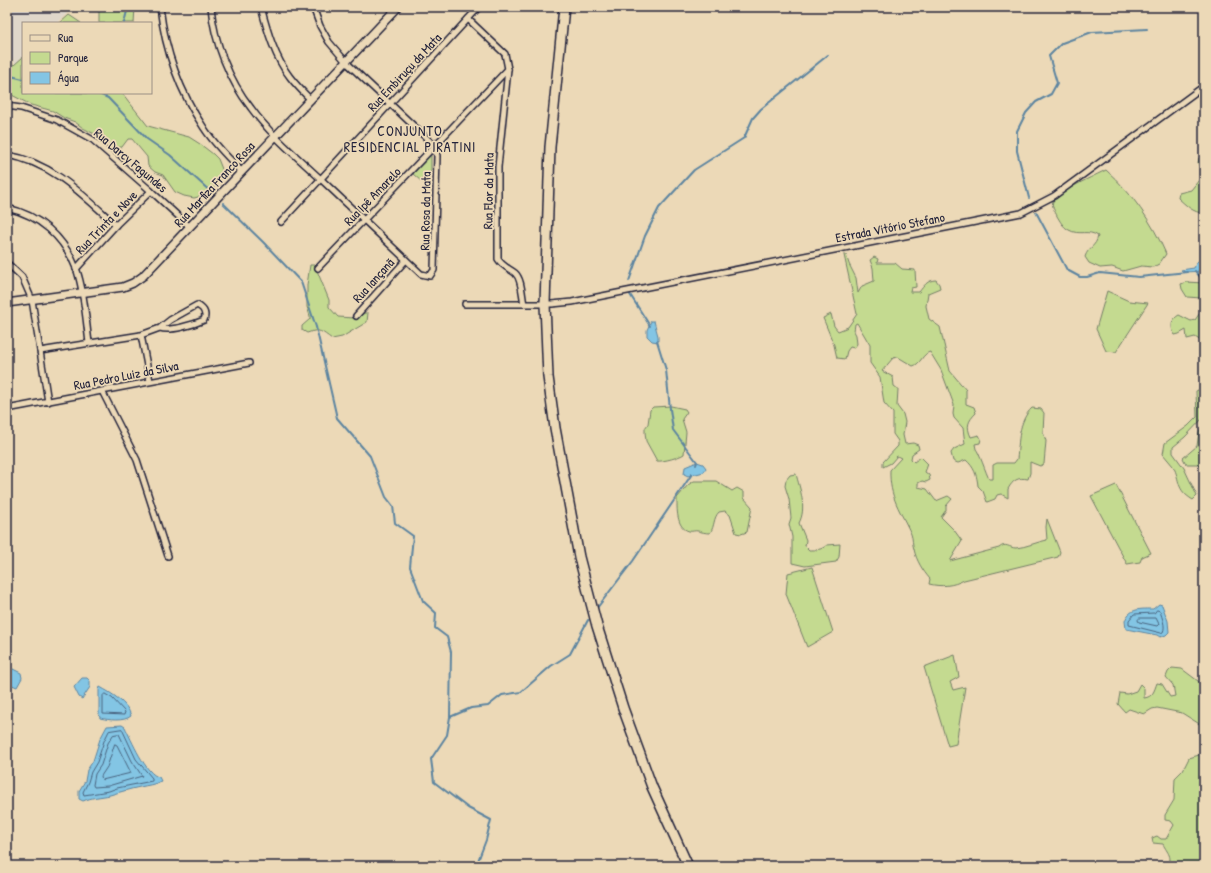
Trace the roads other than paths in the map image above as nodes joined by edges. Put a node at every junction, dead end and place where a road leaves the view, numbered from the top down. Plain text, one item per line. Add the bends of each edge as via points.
1 (160, 7) edge
2 (211, 7) edge
3 (261, 7) edge
4 (313, 7) edge
5 (398, 7) edge
6 (479, 7) edge
7 (564, 7) edge
8 (468, 19) junction
9 (347, 62) junction
10 (508, 69) junction
11 (1204, 86) edge
12 (312, 100) junction
13 (390, 104) junction
14 (7, 106) edge
15 (276, 136) junction
16 (435, 146) junction
17 (7, 155) edge
18 (242, 172) junction
19 (320, 179) junction
20 (151, 191) junction
21 (7, 208) edge
22 (364, 220) junction
23 (281, 222) dead end
24 (116, 225) junction
25 (190, 227) junction
26 (406, 260) junction
27 (7, 263) edge
28 (318, 268) dead end
29 (76, 269) junction
30 (81, 292) junction
31 (32, 300) junction
32 (7, 303) edge
33 (465, 304) dead end
34 (524, 304) junction
35 (545, 304) junction
36 (356, 316) dead end
37 (160, 328) junction
38 (141, 335) junction
39 (89, 343) junction
40 (40, 350) junction
41 (249, 363) dead end
42 (150, 381) junction
43 (102, 391) junction
44 (48, 402) junction
45 (7, 408) edge
46 (168, 556) dead end
47 (688, 866) edge

1 - 18 street via 169,54 190,104 204,128
2 - 15 street via 220,50 235,82 250,108
3 - 12 street via 267,31 289,77
4 - 9 street via 329,42
5 - 9 street, Rua Marfiza Franco Rosa
6 - 8 street, Rua Embiruçu da Mata
7 - 35 highway via 550,147
8 - 10 street via 504,54
8 - 13 street, Rua Embiruçu da Mata
9 - 12 street, Rua Marfiza Franco Rosa
9 - 13 street
10 - 16 street, Rua Ipê Amarelo
10 - 34 street, Rua Flor da Mata via 498,167 498,259 505,268 516,274
11 - 35 street, Estrada Vitório Stefano via 1054,196 1021,213 572,302
12 - 15 street, Rua Marfiza Franco Rosa
13 - 16 street
13 - 19 street, Rua Embiruçu da Mata
14 - 20 street, Rua Darcy Fagundes via 57,120 93,140
15 - 18 street, Rua Marfiza Franco Rosa
15 - 19 street
16 - 22 street, Rua Ipê Amarelo
16 - 26 street, Rua Rosa da Mata via 437,156 434,270 430,276 421,274
17 - 24 street via 30,161 58,175
18 - 25 street, Rua Marfiza Franco Rosa
19 - 22 street
19 - 23 street, Rua Embiruçu da Mata
20 - 24 street, Rua Trinta e Nove
20 - 25 street, Rua Darcy Fagundes
21 - 29 street via 32,216 46,226 68,252
22 - 26 street
22 - 28 street, Rua Ipê Amarelo
24 - 29 street, Rua Trinta e Nove
25 - 30 street, Rua Marfiza Franco Rosa via 143,276 133,283 124,287
26 - 36 street, Rua Iançanã
27 - 31 street via 22,277
29 - 30 street
30 - 31 street, Rua Marfiza Franco Rosa
30 - 39 street
31 - 32 street, Rua Marfiza Franco Rosa
31 - 40 street
33 - 34 street
34 - 35 street
35 - 47 highway via 548,377 579,557 623,708 652,787
37 - 37 street via 172,330 199,322 204,320 205,313 197,305
37 - 38 street
38 - 39 street
38 - 42 street
39 - 40 street
40 - 44 street
41 - 42 street, Rua Pedro Luiz da Silva
42 - 43 street, Rua Pedro Luiz da Silva
43 - 44 street, Rua Pedro Luiz da Silva
43 - 46 street via 137,460
44 - 45 street, Rua Pedro Luiz da Silva

